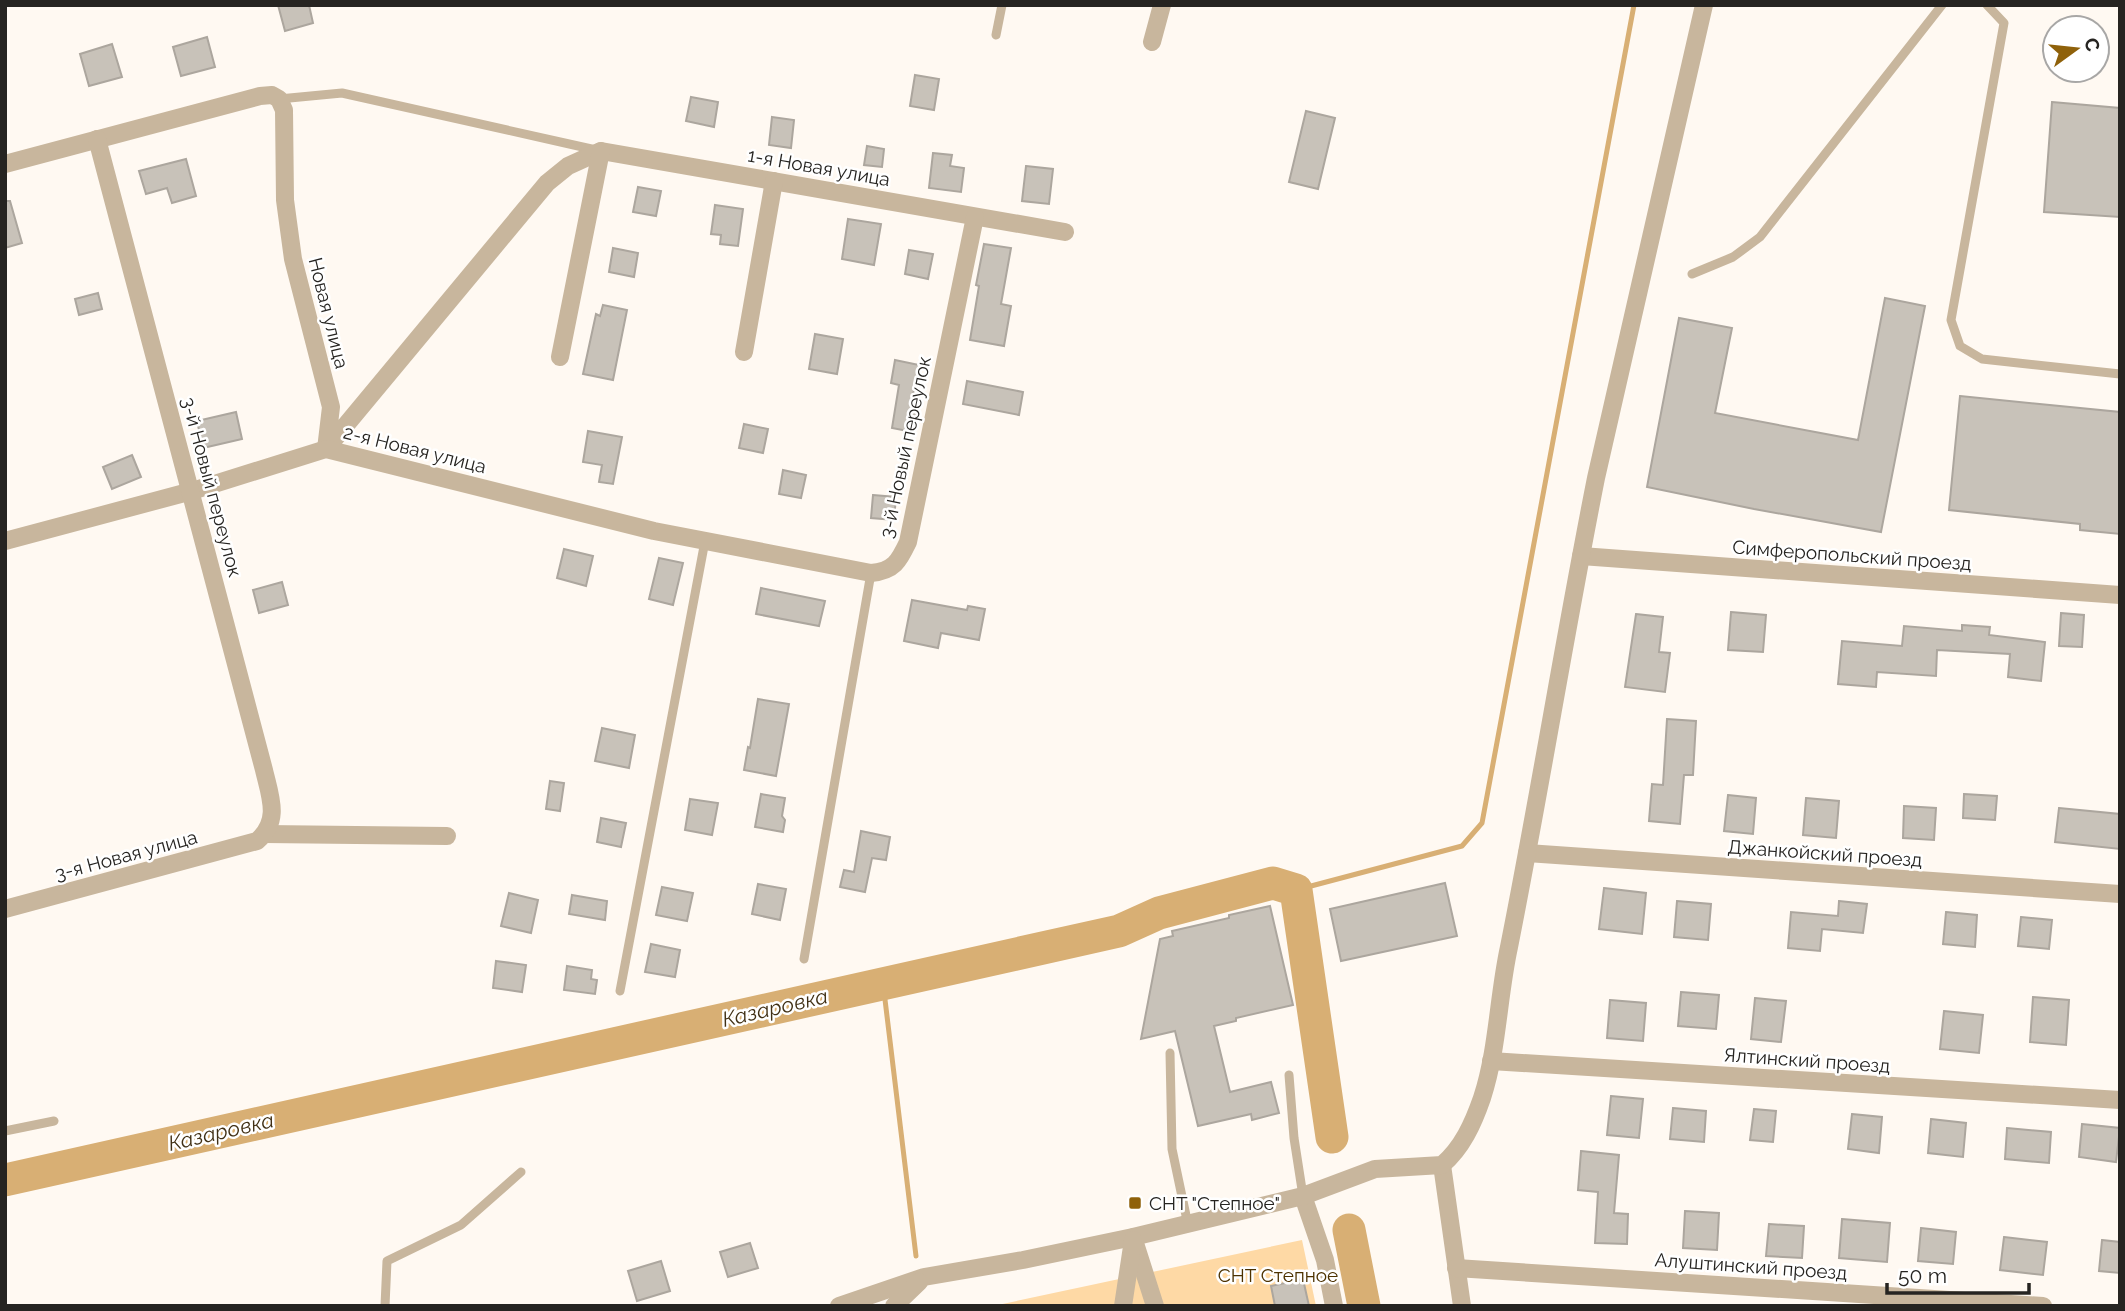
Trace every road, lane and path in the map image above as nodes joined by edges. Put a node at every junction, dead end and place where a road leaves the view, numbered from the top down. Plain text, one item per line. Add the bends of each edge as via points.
1 (1002, 5) edge
2 (1162, 5) edge
3 (1704, 5) edge
4 (1942, 5) edge
5 (1987, 5) edge
6 (996, 35) dead end
7 (1152, 42) dead end
8 (279, 99) junction
9 (97, 139) junction
10 (601, 151) junction
11 (5, 164) edge
12 (774, 181) junction
13 (975, 217) junction
14 (1065, 232) dead end
15 (1692, 274) dead end
16 (744, 352) dead end
17 (560, 357) dead end
18 (2120, 374) edge
19 (326, 449) junction
20 (192, 491) junction
21 (5, 541) edge
22 (705, 541) junction
23 (1581, 556) junction
24 (872, 573) junction
25 (2120, 595) edge
26 (447, 836) dead end
27 (261, 838) junction
28 (1527, 853) junction
29 (2120, 894) edge
30 (5, 909) edge
31 (804, 958) dead end
32 (620, 991) dead end
33 (1170, 1053) dead end
34 (1491, 1061) junction
35 (1289, 1074) dead end
36 (2120, 1100) edge
37 (54, 1121) dead end
38 (5, 1131) edge
39 (1441, 1165) junction
40 (521, 1172) dead end
41 (1303, 1196) junction
42 (1188, 1225) junction
43 (1133, 1237) junction
44 (1457, 1268) junction
45 (924, 1277) junction
46 (385, 1306) edge
47 (839, 1306) edge
48 (894, 1306) edge
49 (1122, 1306) edge
50 (1155, 1306) edge
51 (1334, 1306) edge
52 (1462, 1306) edge
53 (2043, 1306) edge

1 - 6 lane
2 - 7 street
3 - 23 street
4 - 15 lane via 1760,237 1732,257
5 - 18 lane via 2004,23 1951,320 1960,346 1982,359
8 - 9 street via 272,94 260,96
8 - 10 lane via 342,93
8 - 19 street, Новая улица via 284,110 285,200 293,259 331,407
9 - 11 street
9 - 20 street, 3-й Новый переулок
10 - 12 street, 1-я Новая улица
10 - 17 street
10 - 19 street via 568,166 547,183
12 - 13 street, 1-я Новая улица
12 - 16 street
13 - 14 street, 1-я Новая улица
13 - 24 street, 3-й Новый переулок via 908,542 894,566
19 - 20 street, 2-я Новая улица
19 - 22 street, 2-я Новая улица
20 - 21 street, 2-я Новая улица
20 - 27 street, 3-й Новый переулок via 271,800 271,824
22 - 24 street
22 - 32 lane
23 - 25 street, Симферопольский проезд
23 - 28 street
24 - 31 lane
26 - 27 street, 3-я Новая улица
27 - 30 street, 3-я Новая улица
28 - 29 street, Джанкойский проезд
28 - 34 street
33 - 42 lane via 1172,1149
34 - 36 street, Ялтинский проезд
34 - 39 street via 1471,1125 1453,1156
35 - 41 lane
37 - 38 lane
39 - 41 street via 1375,1169
39 - 44 street
40 - 46 lane via 461,1225 387,1261
41 - 42 street
41 - 51 street via 1325,1260
42 - 43 street
43 - 45 street
43 - 49 street
43 - 50 street
44 - 52 street
44 - 53 street, Алуштинский проезд
45 - 47 street
45 - 48 street

